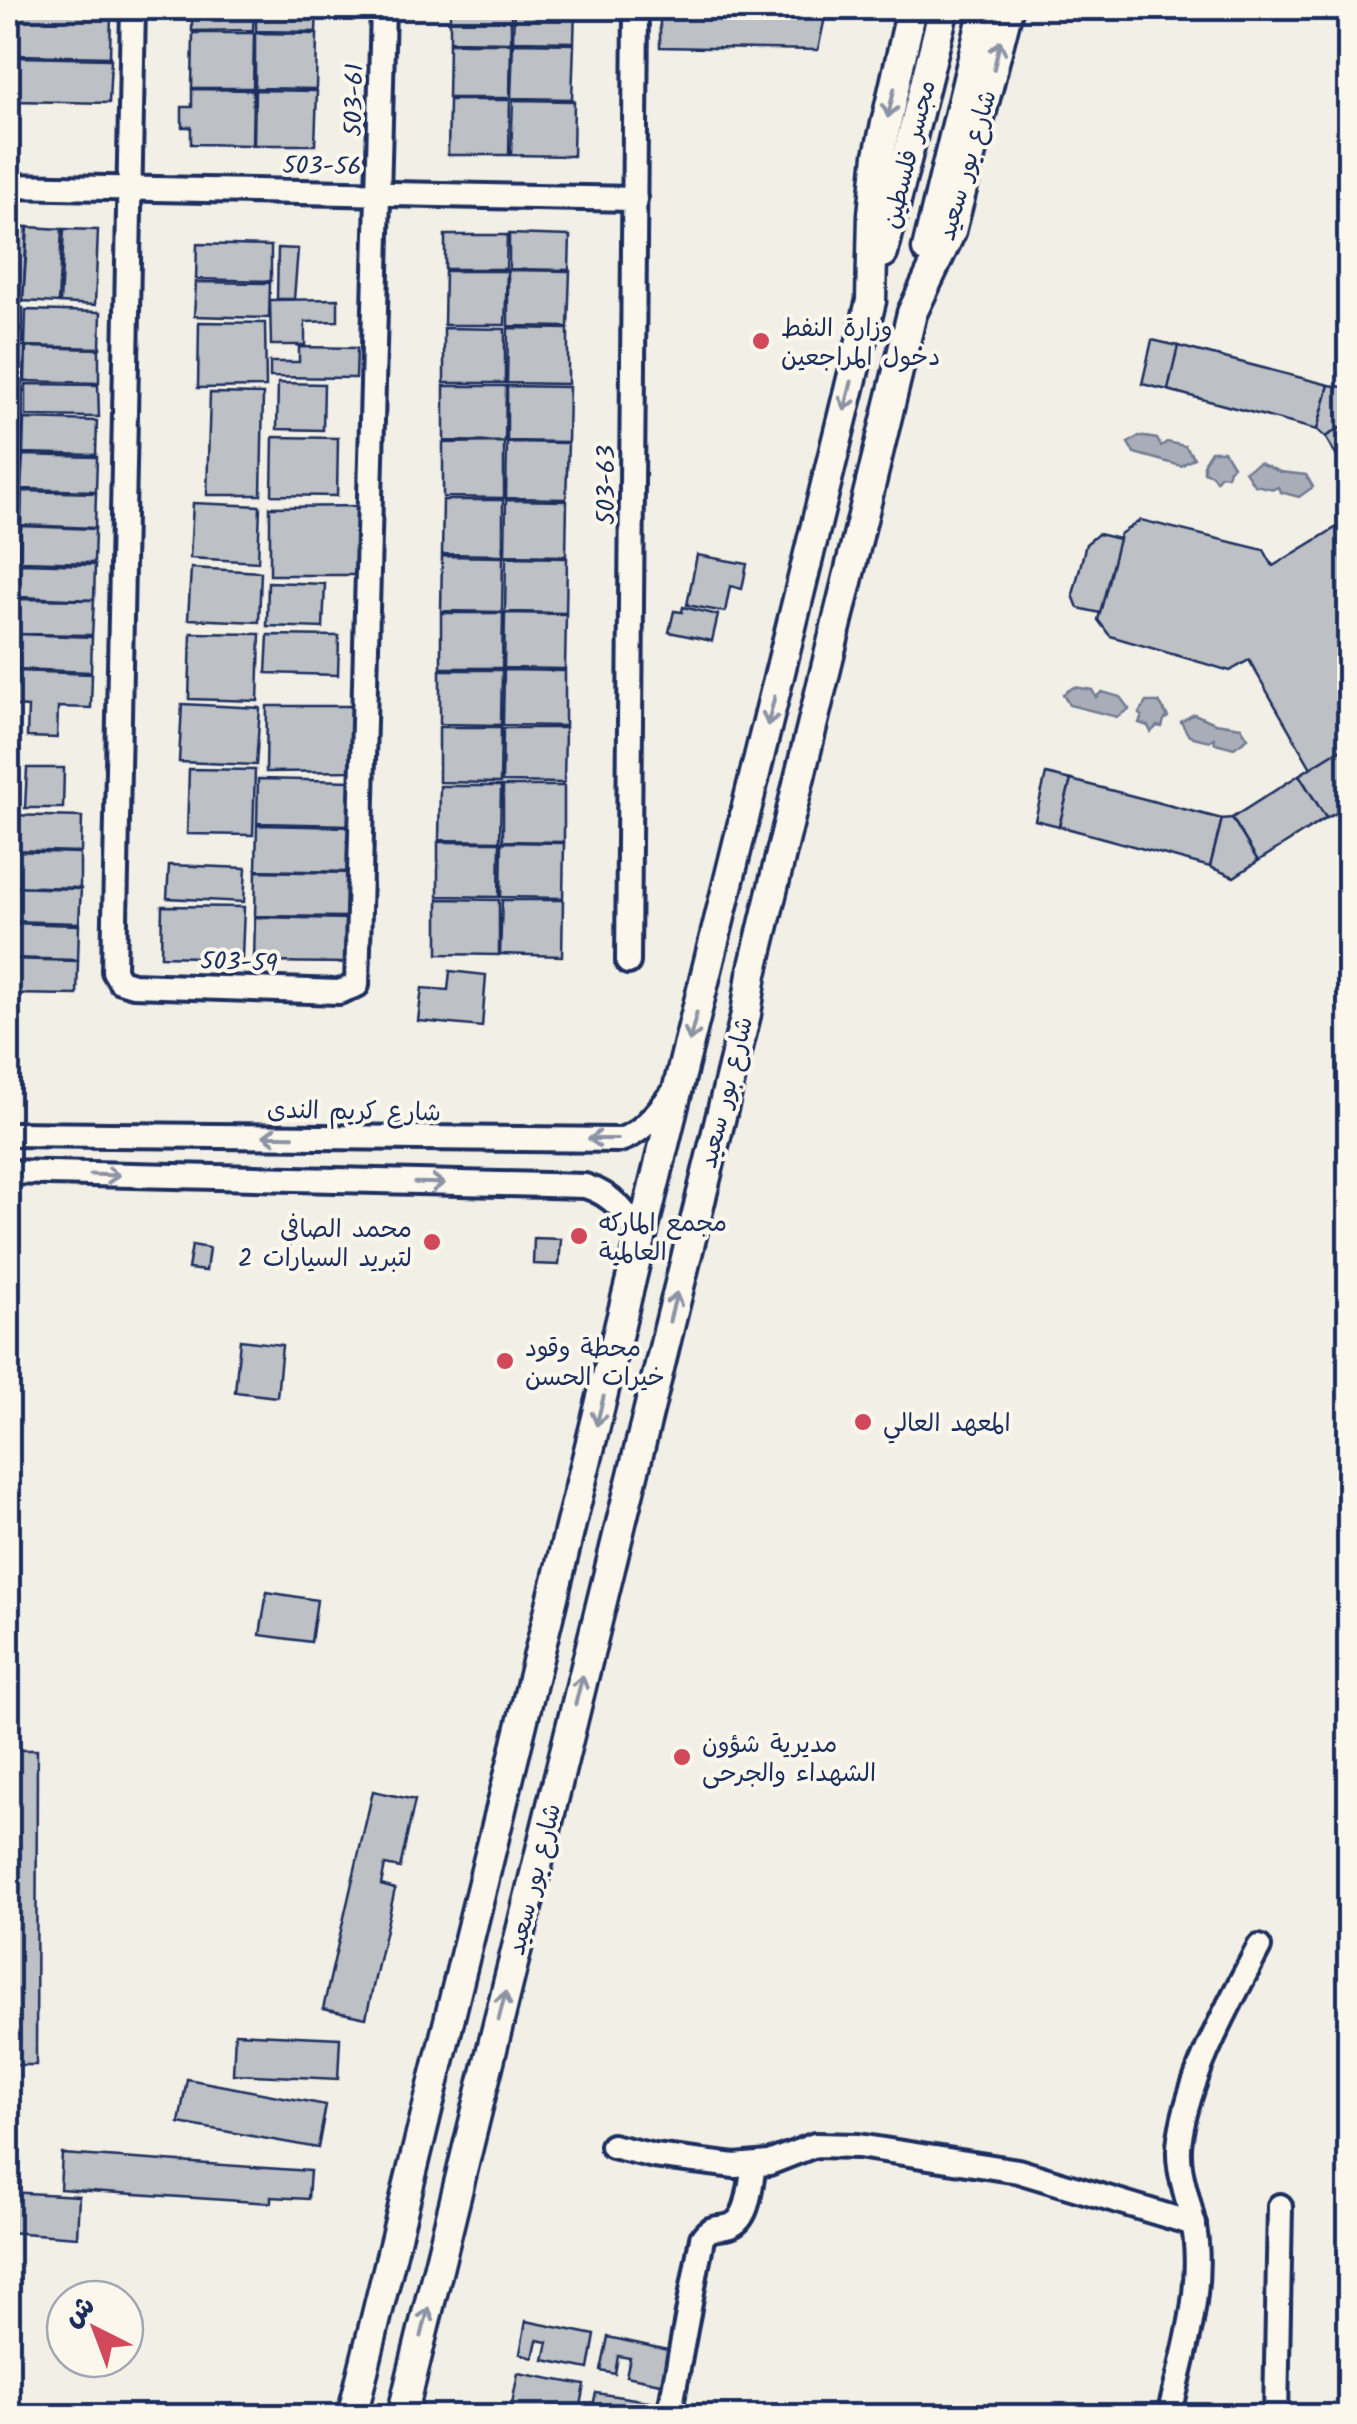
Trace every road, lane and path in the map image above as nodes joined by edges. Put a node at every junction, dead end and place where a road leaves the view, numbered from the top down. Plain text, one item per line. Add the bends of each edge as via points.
1 (134, 8) edge
2 (383, 8) edge
3 (636, 8) edge
4 (912, 8) edge
5 (944, 8) edge
6 (984, 8) edge
7 (1008, 8) edge
8 (8, 186) edge
9 (131, 188) junction
10 (378, 194) junction
11 (635, 200) junction
12 (871, 301) junction
13 (912, 313) junction
14 (628, 962) dead end
15 (678, 1086) junction
16 (8, 1134) edge
17 (8, 1172) edge
18 (643, 1239) junction
19 (1259, 1947) dead end
20 (612, 2146) dead end
21 (754, 2166) junction
22 (1280, 2206) dead end
23 (1194, 2224) junction
24 (352, 2416) edge
25 (402, 2416) edge
26 (669, 2416) edge
27 (1168, 2416) edge
28 (1276, 2416) edge

1 - 9 street
2 - 10 street, 503-61
3 - 11 street, 503-63
4 -> 12 main road, شارع بور سعيد via 879,155
5 - 12 main road, مجسر فلسطين
6 - 13 main road
13 -> 7 main road, شارع بور سعيد via 951,231
8 - 9 street, 503-56
9 - 10 street, 503-56
9 - 10 street, 503-59 via 114,971 133,985 339,992 357,985
10 - 11 street, 503-56
11 - 14 street, 503-63
12 -> 15 main road, شارع بور سعيد
25 -> 13 main road, شارع بور سعيد
15 -> 16 street, شارع كريم الندى via 644,1127 620,1140
15 - 18 main road, شارع بور سعيد
17 -> 18 street via 584,1186 616,1202
18 -> 24 main road, شارع بور سعيد
19 - 23 street via 1209,2046 1180,2135
20 - 21 street
21 - 23 street via 815,2145 858,2146 1018,2171
21 - 26 street via 742,2216 702,2238
22 - 28 street
23 - 27 street via 1197,2264

